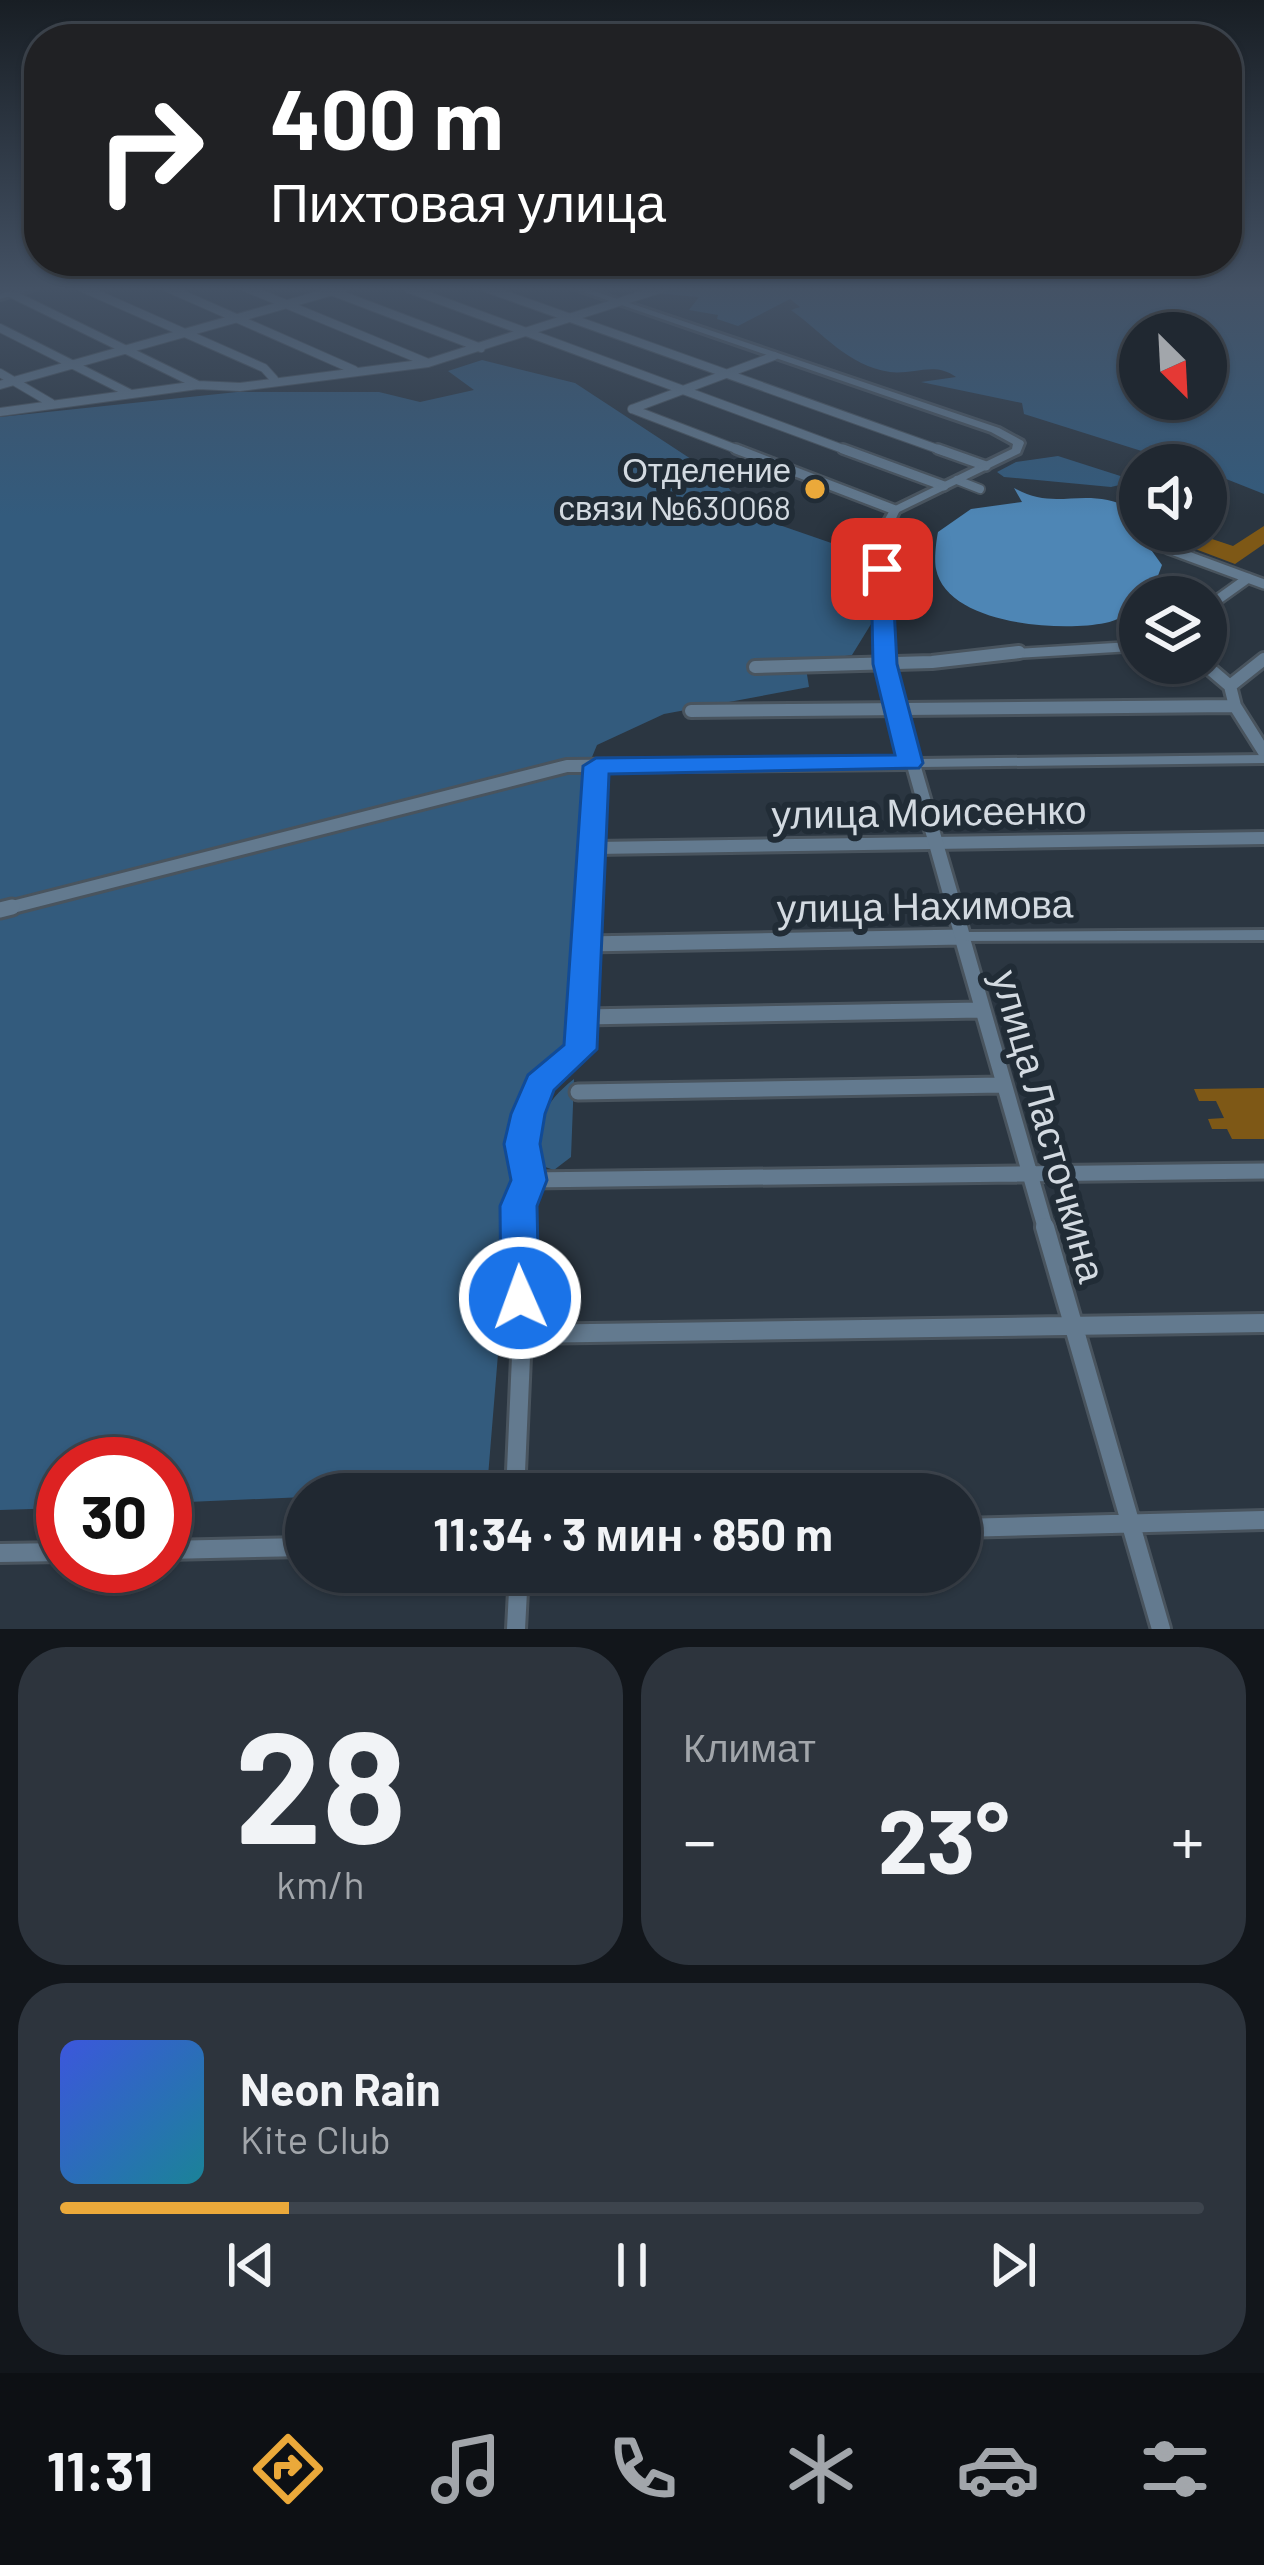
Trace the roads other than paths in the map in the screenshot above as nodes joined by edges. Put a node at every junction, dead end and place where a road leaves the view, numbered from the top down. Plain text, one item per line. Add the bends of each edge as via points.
1 (76, 364) edge
2 (157, 364) edge
3 (255, 364) edge
4 (340, 364) edge
5 (420, 364) edge
6 (610, 364) edge
7 (702, 364) edge
8 (752, 364) edge
9 (798, 364) edge
10 (73, 365) junction
11 (358, 372) junction
12 (728, 373) junction
13 (0, 374) edge
14 (274, 379) junction
15 (14, 381) junction
16 (198, 385) junction
17 (0, 386) edge
18 (682, 390) junction
19 (131, 394) junction
20 (52, 404) junction
21 (0, 412) edge
22 (986, 466) junction
23 (950, 483) junction
24 (980, 489) dead end
25 (895, 510) junction
26 (1177, 552) edge
27 (1248, 578) junction
28 (1264, 584) edge
29 (1227, 593) edge
30 (1119, 647) edge
31 (1264, 659) edge
32 (885, 664) junction
33 (755, 668) dead end
34 (1227, 683) edge
35 (1230, 686) junction
36 (1235, 706) junction
37 (896, 710) junction
38 (691, 711) dead end
39 (1264, 756) edge
40 (910, 763) junction
41 (596, 766) junction
42 (1264, 838) edge
43 (933, 841) junction
44 (595, 848) junction
45 (0, 910) edge
46 (1264, 935) edge
47 (962, 937) junction
48 (586, 944) junction
49 (981, 1010) junction
50 (583, 1017) junction
51 (1002, 1085) junction
52 (578, 1092) dead end
53 (1264, 1171) edge
54 (1030, 1173) junction
55 (529, 1180) junction
56 (1264, 1323) edge
57 (1072, 1327) junction
58 (523, 1334) junction
59 (516, 1473) edge
60 (1264, 1520) edge
61 (1131, 1522) junction
62 (981, 1527) edge
63 (285, 1547) edge
64 (192, 1549) edge
65 (36, 1552) edge
66 (0, 1553) edge
67 (518, 1593) edge
68 (516, 1629) edge
69 (1160, 1629) edge

1 - 10 street
2 - 16 street
3 - 14 street
4 - 11 street
5 - 11 street
6 - 18 street
7 - 12 street
8 - 12 street
9 - 22 street via 1011,436 1020,447
10 - 15 street
10 - 19 street
11 - 14 street
12 - 18 street
12 - 22 street
13 - 15 street
14 - 16 street
15 - 17 street
15 - 20 street
16 - 19 street
18 - 23 street
18 - 25 street via 632,409
19 - 20 street
20 - 21 street
22 - 23 street
23 - 24 street
23 - 25 street
25 - 32 street, улица Ласточкина via 882,535
26 - 27 street
27 - 28 street
27 - 29 street
30 - 32 street
31 - 35 street
32 - 33 street
32 - 37 street, улица Ласточкина
34 - 35 street
35 - 36 street
36 - 37 street
36 - 39 street
37 - 38 street
37 - 40 street, улица Ласточкина
39 - 40 street
40 - 41 street
40 - 43 street, улица Ласточкина
41 - 44 street
41 - 45 street via 537,771
42 - 43 street, улица Моисеенко
43 - 44 street, улица Моисеенко
43 - 47 street, улица Ласточкина
44 - 48 street
46 - 47 street, улица Нахимова
47 - 48 street, улица Нахимова
47 - 49 street, улица Ласточкина
48 - 50 street
49 - 50 street
49 - 51 street, улица Ласточкина
50 - 55 street via 580,1049 540,1084 528,1114 522,1144
51 - 52 street
51 - 54 street, улица Ласточкина
53 - 54 street
54 - 55 street
54 - 57 street, улица Ласточкина
55 - 58 street via 519,1206
56 - 57 street
57 - 58 street
57 - 61 street, улица Ласточкина
58 - 59 street
60 - 61 street
61 - 62 street
61 - 69 street, улица Ласточкина
63 - 64 street
65 - 66 street
67 - 68 street

